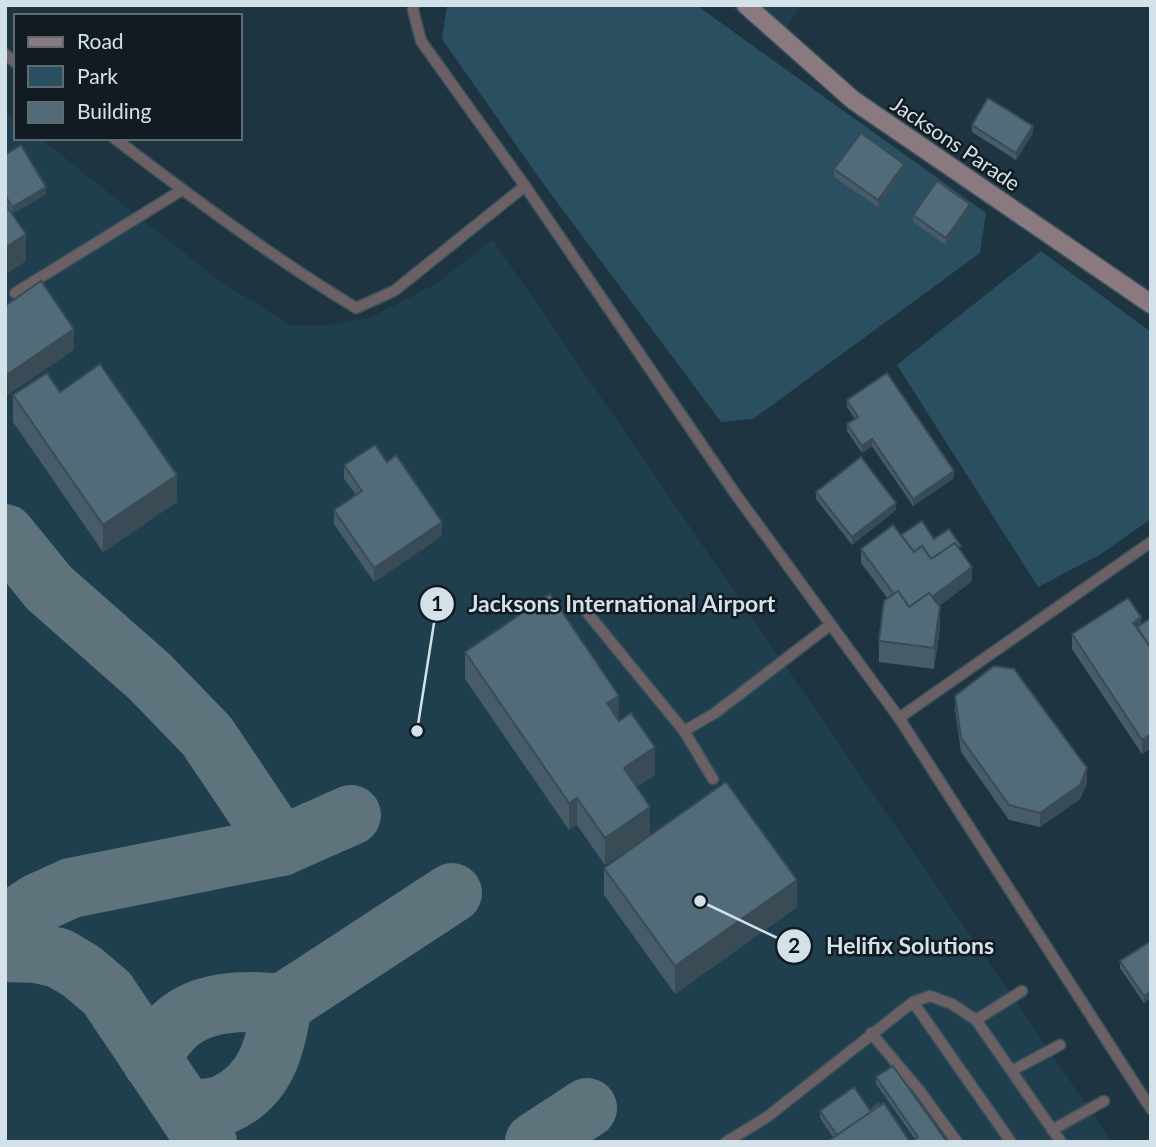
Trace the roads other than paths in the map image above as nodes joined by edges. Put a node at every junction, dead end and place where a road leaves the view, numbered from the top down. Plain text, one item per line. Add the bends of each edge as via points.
1 (414, 5) edge
2 (746, 5) edge
3 (117, 140) edge
4 (525, 187) junction
5 (182, 190) junction
6 (15, 293) dead end
7 (1151, 303) edge
8 (1151, 542) edge
9 (580, 604) dead end
10 (830, 625) junction
11 (898, 718) junction
12 (684, 731) junction
13 (713, 779) dead end
14 (1022, 990) dead end
15 (913, 1002) junction
16 (976, 1020) junction
17 (871, 1033) junction
18 (1060, 1045) dead end
19 (1013, 1070) junction
20 (1104, 1101) dead end
21 (1151, 1109) edge
22 (1052, 1130) junction
23 (726, 1142) edge
24 (957, 1142) edge
25 (1011, 1142) edge
26 (1061, 1142) edge

1 - 4 lane via 421,41
2 - 7 street, Jacksons Parade via 853,100
3 - 5 lane
4 - 5 lane via 394,291 356,308
4 - 10 lane
5 - 6 lane
8 - 11 lane
9 - 12 lane
10 - 11 lane
10 - 12 lane via 715,713
11 - 21 lane
12 - 13 lane
14 - 16 lane
15 - 16 lane via 930,996
15 - 17 lane
15 - 25 lane
16 - 19 lane
17 - 23 lane via 767,1117
17 - 24 lane
18 - 19 lane
19 - 22 lane
20 - 22 lane
22 - 26 lane

